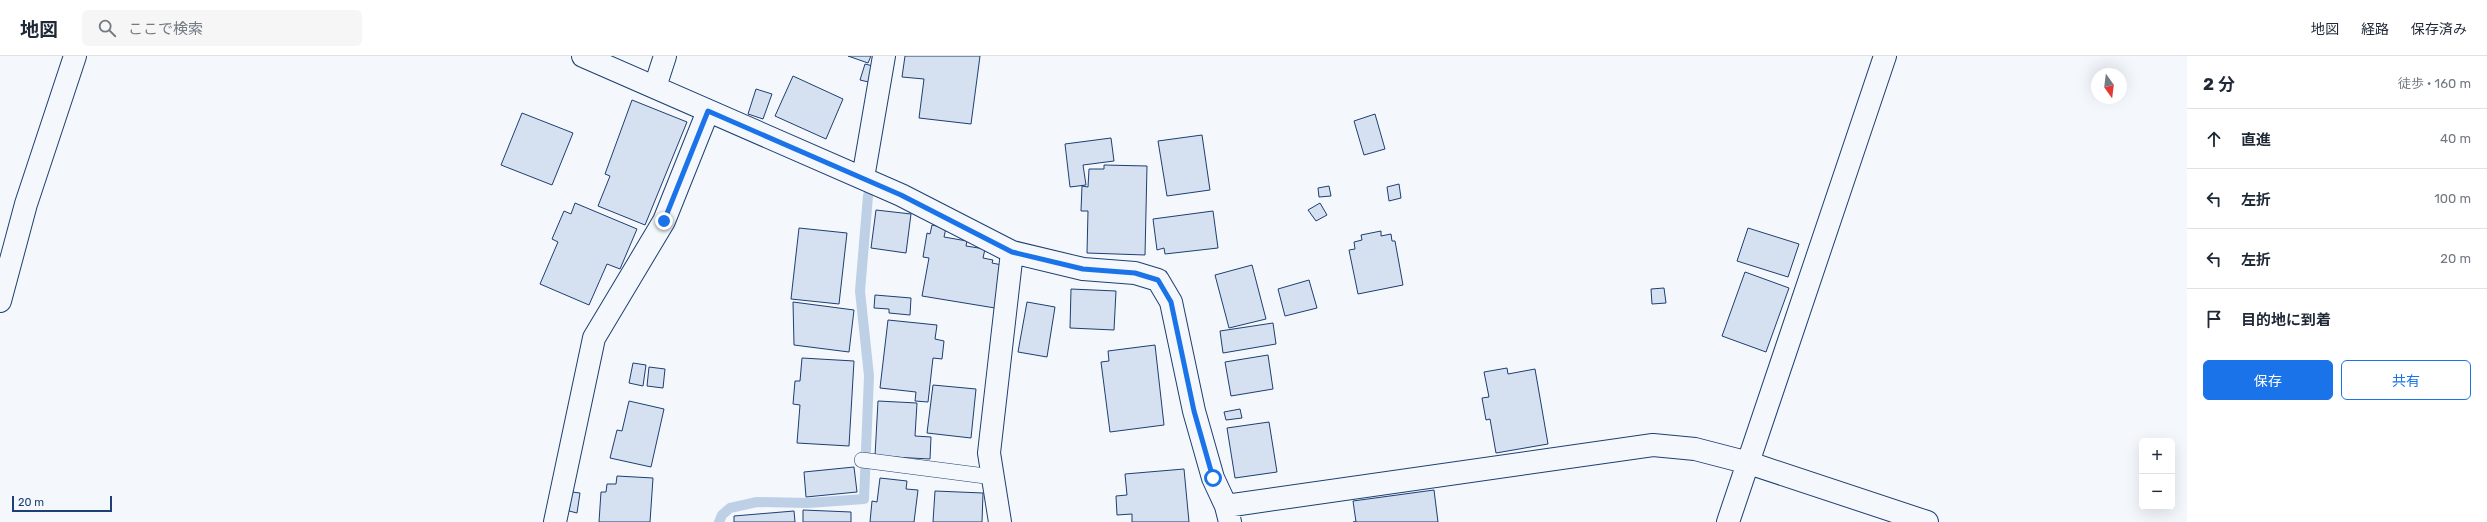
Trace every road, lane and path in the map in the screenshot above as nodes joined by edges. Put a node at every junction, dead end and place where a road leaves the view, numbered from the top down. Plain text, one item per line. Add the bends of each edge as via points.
1 (75, 56) edge
2 (583, 56) edge
3 (666, 56) edge
4 (884, 56) edge
5 (1885, 56) edge
6 (655, 87) junction
7 (708, 111) junction
8 (863, 178) junction
9 (1012, 252) junction
10 (0, 301) edge
11 (862, 460) dead end
12 (1749, 462) junction
13 (993, 477) junction
14 (1228, 514) edge
15 (555, 522) edge
16 (1000, 522) edge
17 (1728, 522) edge
18 (1927, 522) edge

1 - 10 street via 26,204
2 - 6 street
3 - 6 street
4 - 8 street
5 - 12 street
6 - 7 street
7 - 8 street
7 - 15 street via 664,221 594,338
8 - 9 street
9 - 13 street via 989,452
9 - 14 street via 1083,269 1135,273 1158,280 1171,302 1194,411 1213,478
11 - 13 lane
12 - 14 street via 1695,449 1653,445
12 - 17 street
12 - 18 street
13 - 16 street

